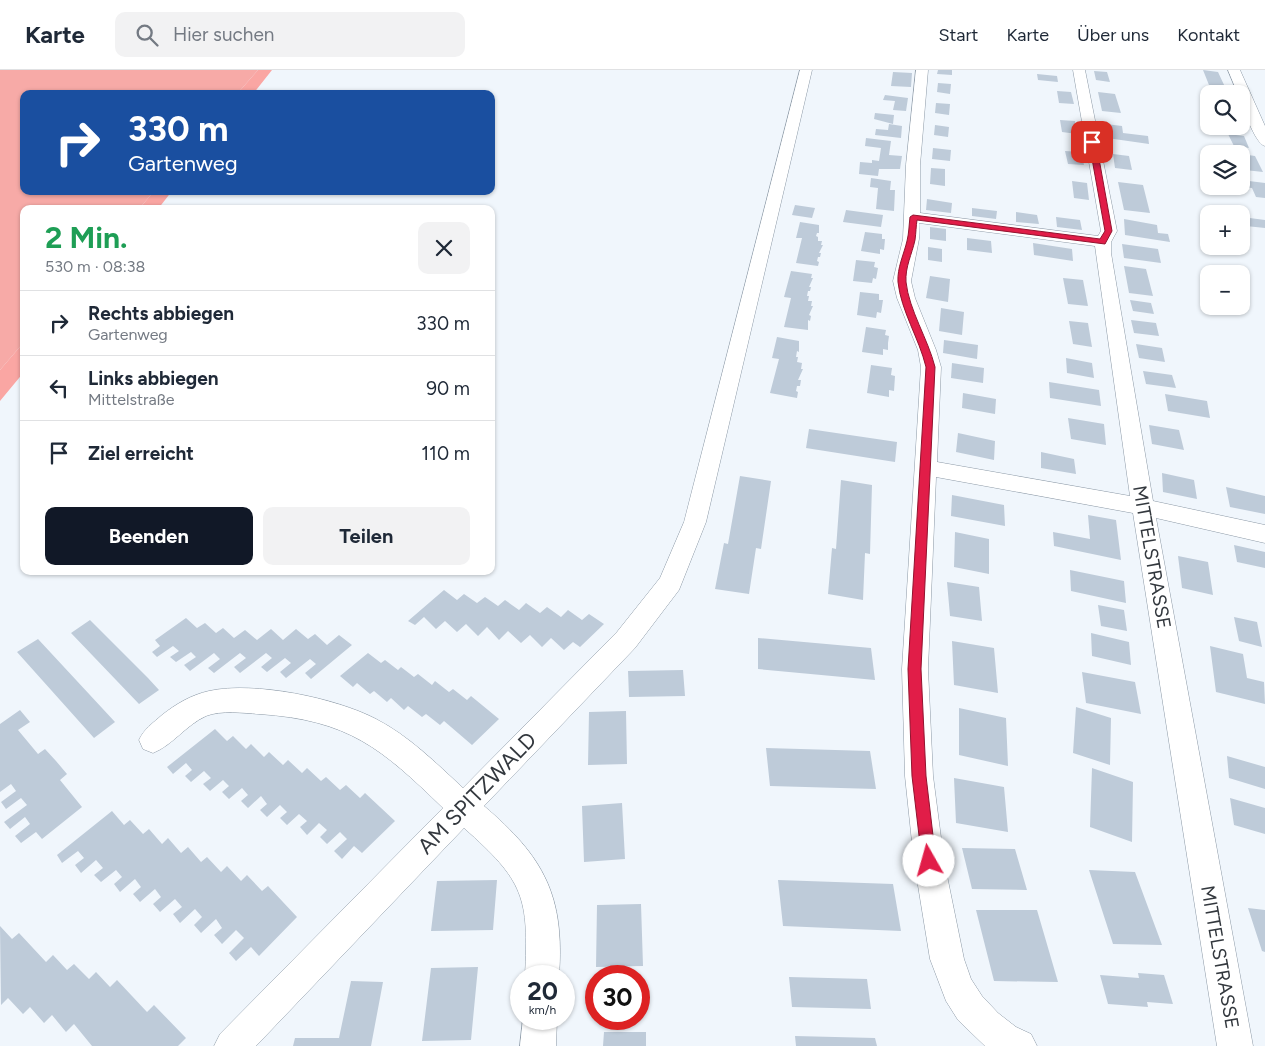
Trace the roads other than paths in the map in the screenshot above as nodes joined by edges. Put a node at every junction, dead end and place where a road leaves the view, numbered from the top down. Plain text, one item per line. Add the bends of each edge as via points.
1 (806, 70) edge
2 (922, 70) edge
3 (1079, 70) edge
4 (1234, 70) edge
5 (1265, 142) edge
6 (913, 217) junction
7 (1103, 242) junction
8 (926, 468) junction
9 (1143, 507) junction
10 (1265, 534) edge
11 (153, 740) dead end
12 (463, 807) junction
13 (542, 965) edge
14 (539, 1030) edge
15 (1006, 1039) edge
16 (232, 1046) edge
17 (538, 1046) edge
18 (1235, 1046) edge

1 - 12 street, AM SPITZWALD via 695,522 670,583 626,640
2 - 6 street via 913,165
3 - 7 street, MITTELSTRASSE via 1108,231
4 - 5 street
6 - 7 street
6 - 8 street via 902,281 931,367
7 - 9 street, MITTELSTRASSE
8 - 9 street
8 - 15 street via 915,669 916,738 923,817 949,969 967,1003
9 - 10 street
9 - 18 street, MITTELSTRASSE
11 - 12 street via 190,712 212,703 302,706 346,719 386,740
12 - 13 street via 514,855 529,878 542,920
12 - 16 street, AM SPITZWALD
14 - 17 street

